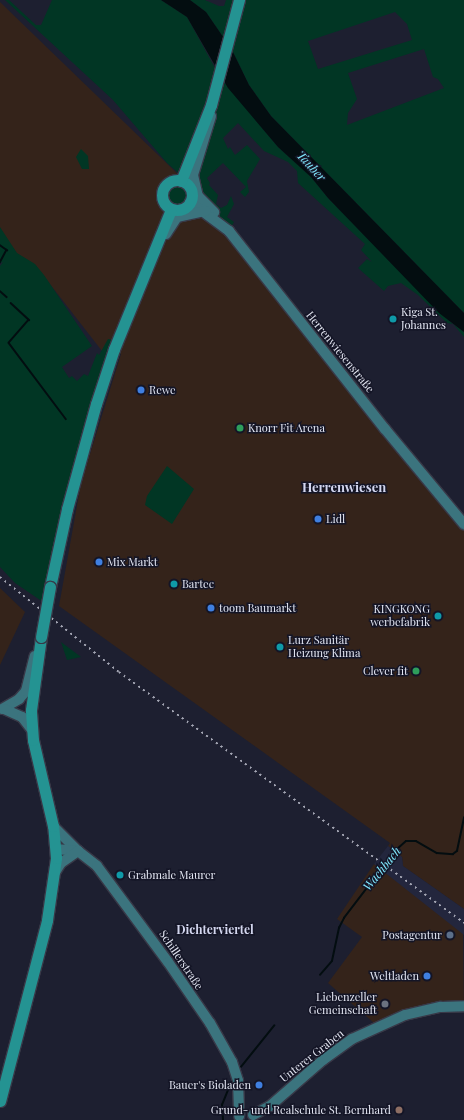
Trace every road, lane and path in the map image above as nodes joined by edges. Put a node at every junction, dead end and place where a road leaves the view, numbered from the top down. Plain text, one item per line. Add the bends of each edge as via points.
1 (239, 0) edge
2 (212, 100) junction
3 (181, 181) junction
4 (190, 202) junction
5 (171, 208) junction
6 (205, 211) junction
7 (229, 231) junction
8 (149, 263) junction
9 (464, 524) edge
10 (40, 641) junction
11 (2, 709) edge
12 (31, 710) junction
13 (33, 740) junction
14 (53, 826) junction
15 (56, 849) junction
16 (78, 851) junction
17 (54, 874) junction
18 (464, 1006) edge
19 (0, 1101) edge
20 (249, 1118) edge

1 - 2 main road
2 - 3 main road
2 - 7 street via 212,118 193,175 198,196
3 - 4 main road via 191,189
3 - 5 main road via 172,181 163,191 163,199
4 - 5 main road via 179,210
4 - 6 street, Herrenwiesenstraße
5 - 8 main road
6 - 7 street, Herrenwiesenstraße
6 - 8 street via 185,214 172,221 156,258
7 - 9 street, Herrenwiesenstraße
8 - 10 main road, bridge via 114,349 93,414 50,587
10 - 11 street via 26,691 19,699
10 - 12 main road
11 - 12 street
11 - 13 street via 22,717
12 - 13 main road
13 - 14 main road
14 - 15 main road
14 - 16 street, Schillerstraße
15 - 16 street
15 - 17 main road
16 - 17 street via 61,863
16 - 20 street, Schillerstraße via 97,866 117,891 210,1024 232,1062
17 - 19 main road via 53,892 36,966
18 - 20 street, Unterer Graben via 441,1007 405,1016 352,1039 270,1106

